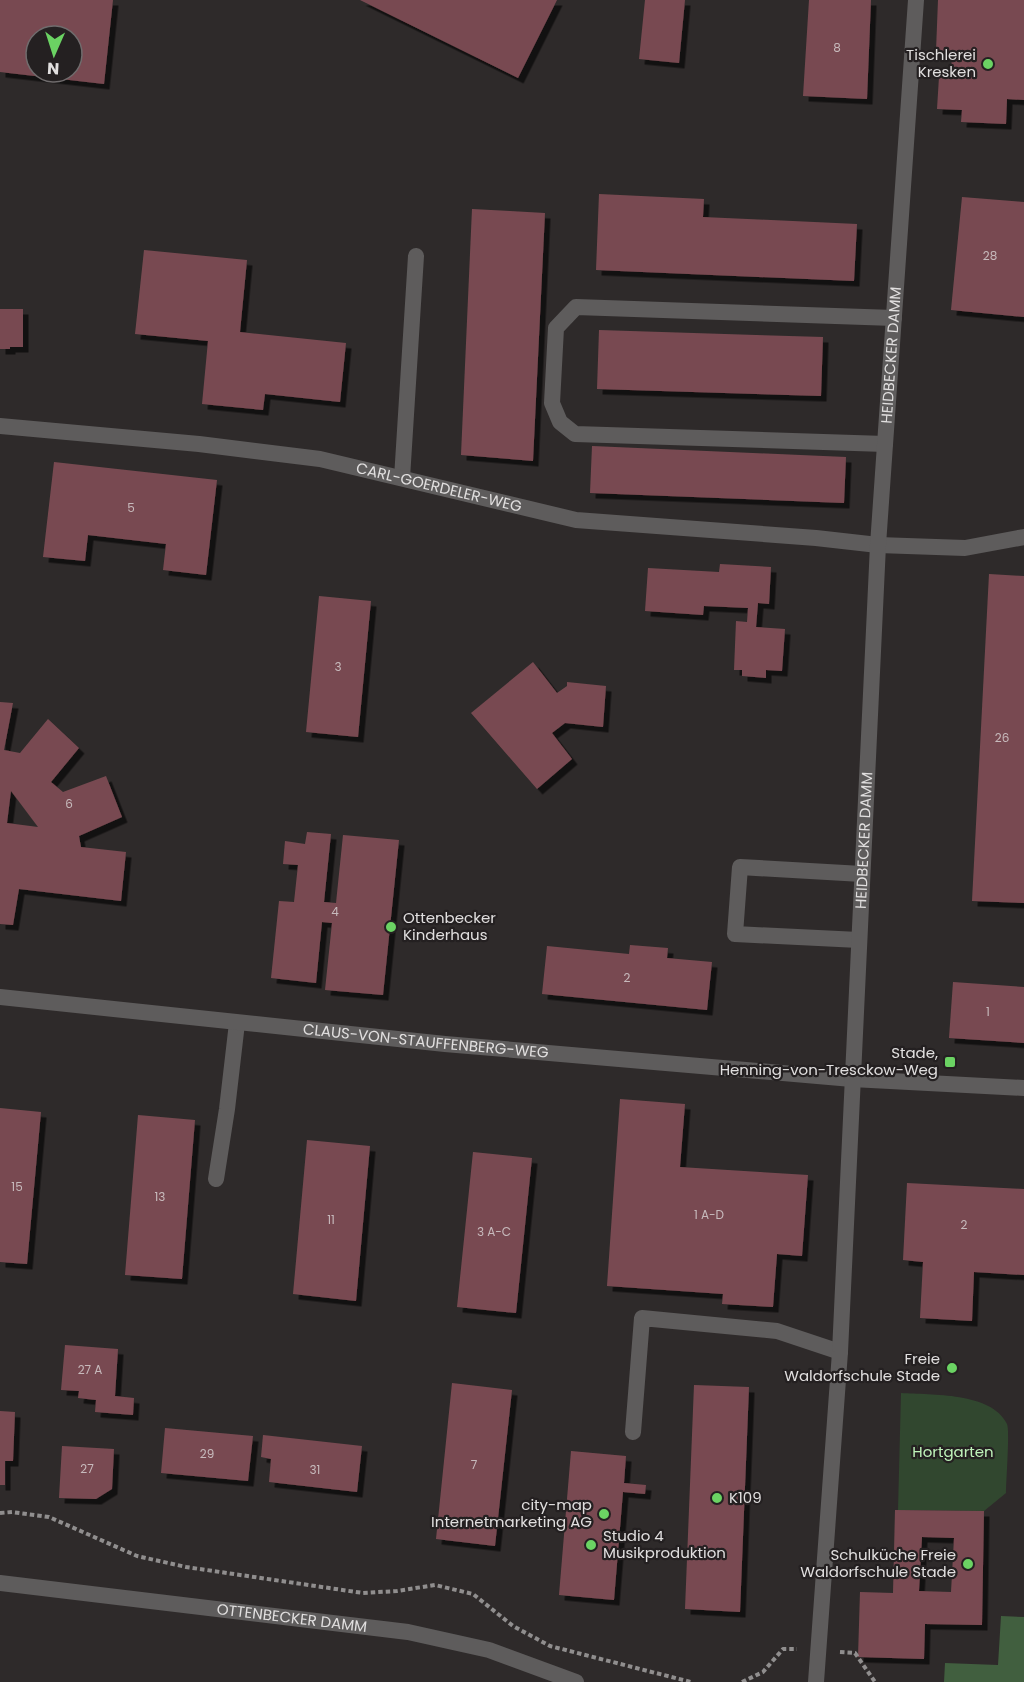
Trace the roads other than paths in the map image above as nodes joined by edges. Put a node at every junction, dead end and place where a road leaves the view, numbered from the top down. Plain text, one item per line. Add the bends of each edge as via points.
1 (916, 0) edge
2 (416, 256) dead end
3 (894, 318) junction
4 (0, 426) edge
5 (885, 444) junction
6 (402, 478) junction
7 (1024, 537) edge
8 (878, 545) junction
9 (862, 874) junction
10 (859, 940) junction
11 (0, 997) edge
12 (237, 1023) junction
13 (852, 1078) junction
14 (1024, 1088) edge
15 (216, 1179) dead end
16 (840, 1352) junction
17 (633, 1432) dead end
18 (0, 1583) edge
19 (576, 1682) edge
20 (816, 1682) edge

1 - 3 street, HEIDBECKER DAMM
2 - 6 street
3 - 5 street, HEIDBECKER DAMM
3 - 5 street via 576,307 556,328 552,403 560,422 575,434
4 - 6 street, CARL-GOERDELER-WEG via 320,459
5 - 8 street, HEIDBECKER DAMM
6 - 8 street, CARL-GOERDELER-WEG via 576,520
7 - 8 street, CARL-GOERDELER-WEG via 965,548
8 - 9 street, HEIDBECKER DAMM
9 - 10 street, HEIDBECKER DAMM
9 - 10 street via 740,867 735,934
10 - 13 street, HEIDBECKER DAMM
11 - 12 street, CLAUS-VON-STAUFFENBERG-WEG
12 - 13 street, CLAUS-VON-STAUFFENBERG-WEG
12 - 15 street
13 - 14 street, CLAUS-VON-STAUFFENBERG-WEG
13 - 16 street, HEIDBECKER DAMM
16 - 17 street via 777,1331 642,1318
16 - 20 street, HEIDBECKER DAMM
18 - 19 street, OTTENBECKER DAMM via 408,1632 489,1650

